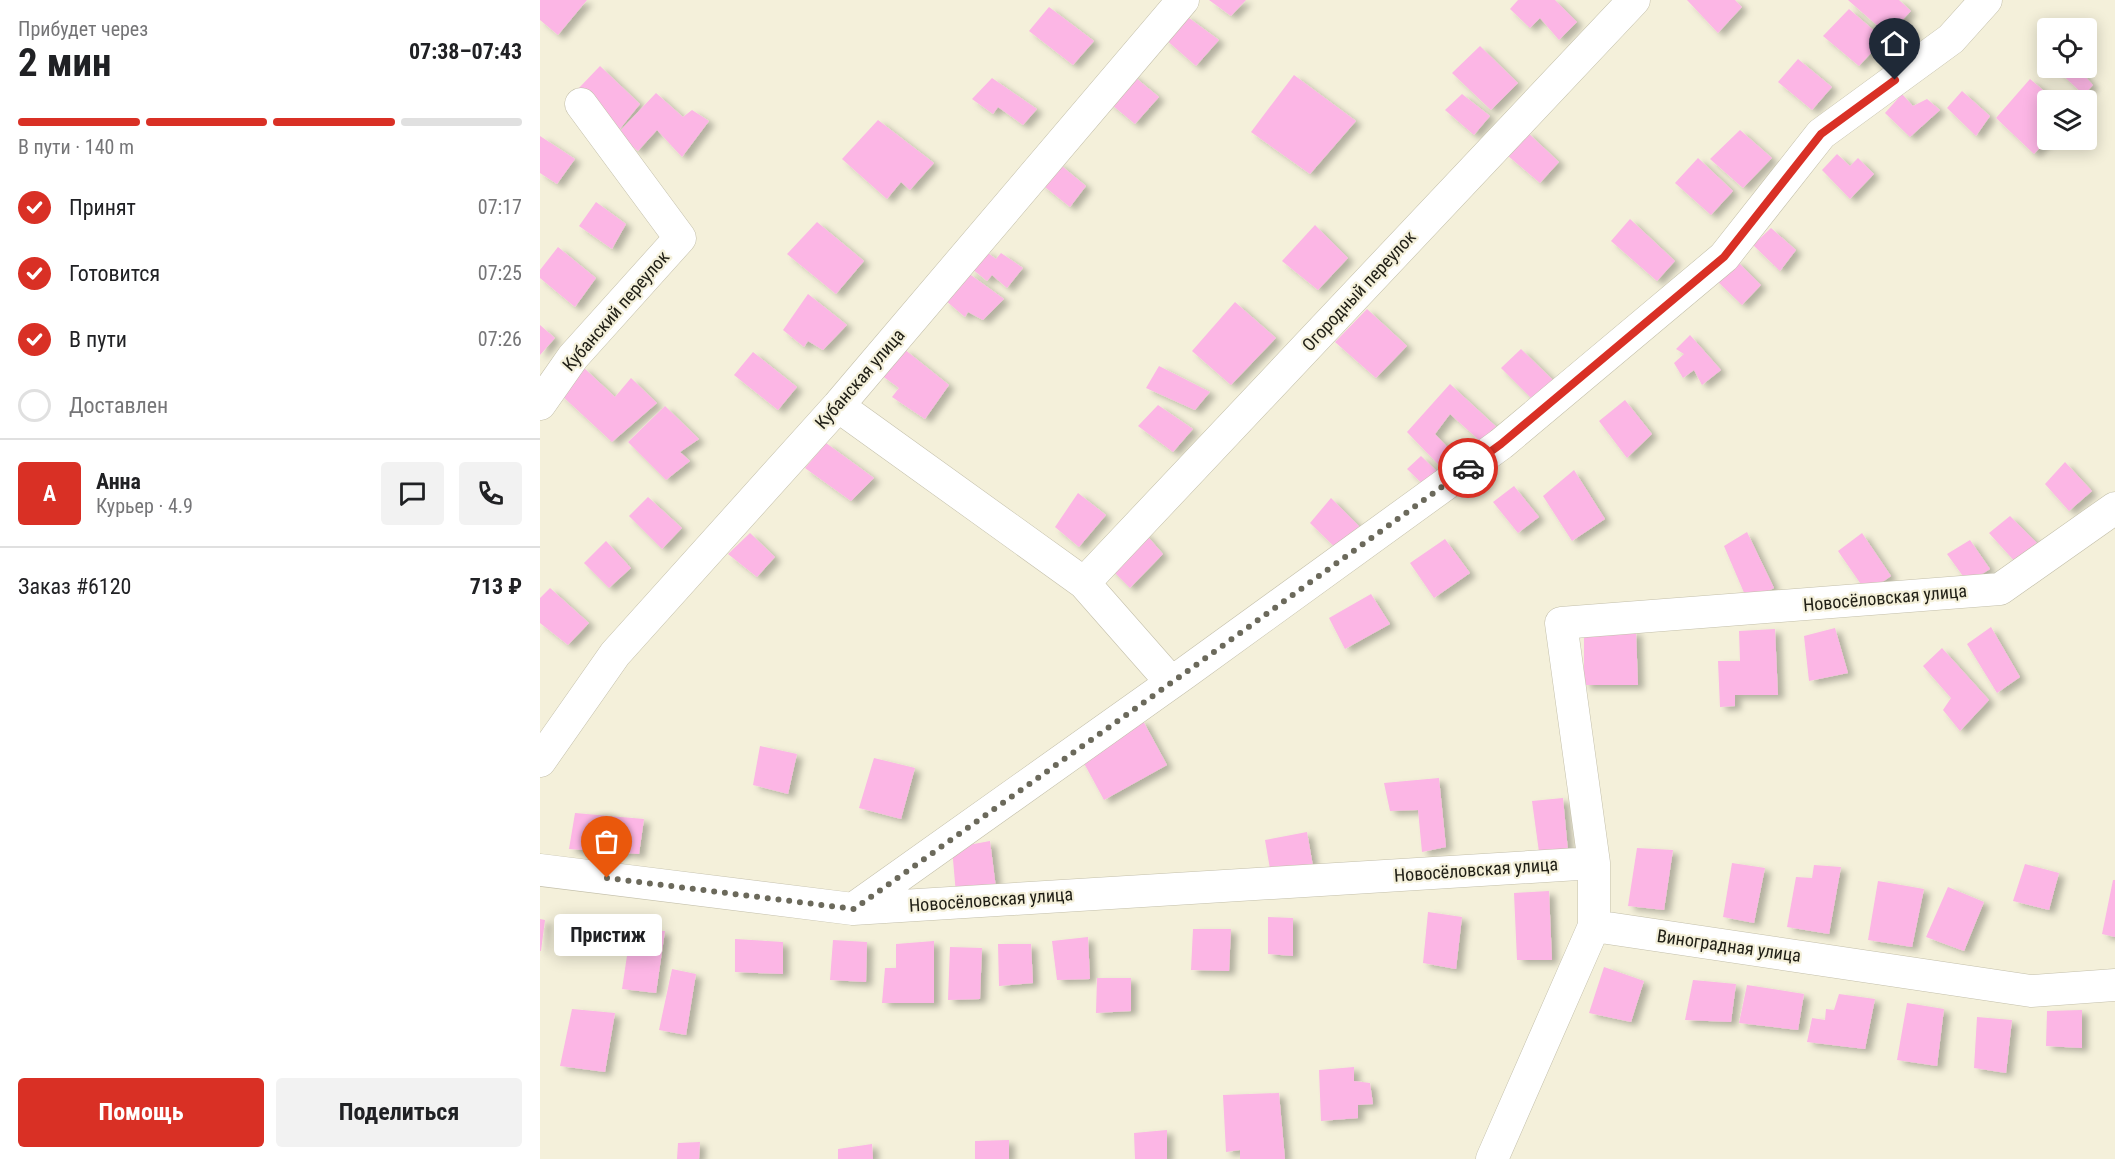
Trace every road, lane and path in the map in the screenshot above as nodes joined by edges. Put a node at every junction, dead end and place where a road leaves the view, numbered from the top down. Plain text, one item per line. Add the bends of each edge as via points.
1 (1183, 0) edge
2 (1634, 0) edge
3 (1986, 0) edge
4 (581, 104) dead end
5 (540, 404) edge
6 (838, 406) junction
7 (2115, 508) edge
8 (1084, 583) junction
9 (1171, 682) junction
10 (540, 761) edge
11 (1594, 863) junction
12 (540, 870) edge
13 (854, 909) junction
14 (1594, 926) junction
15 (2115, 985) edge
16 (1492, 1159) edge

1 - 6 street, Кубанская улица
2 - 8 street, Огородный переулок
3 - 9 street via 1951,39 1821,134 1724,257 1523,426
4 - 5 street, Кубанский переулок via 680,238 573,357
6 - 8 street
6 - 10 street, Кубанская улица via 615,654
7 - 11 street, Новосёловская улица via 2000,589 1561,624
8 - 9 street
9 - 13 street
11 - 13 street, Новосёловская улица
11 - 14 street
12 - 13 street, Новосёловская улица
14 - 15 street, Виноградная улица via 2031,991
14 - 16 street

